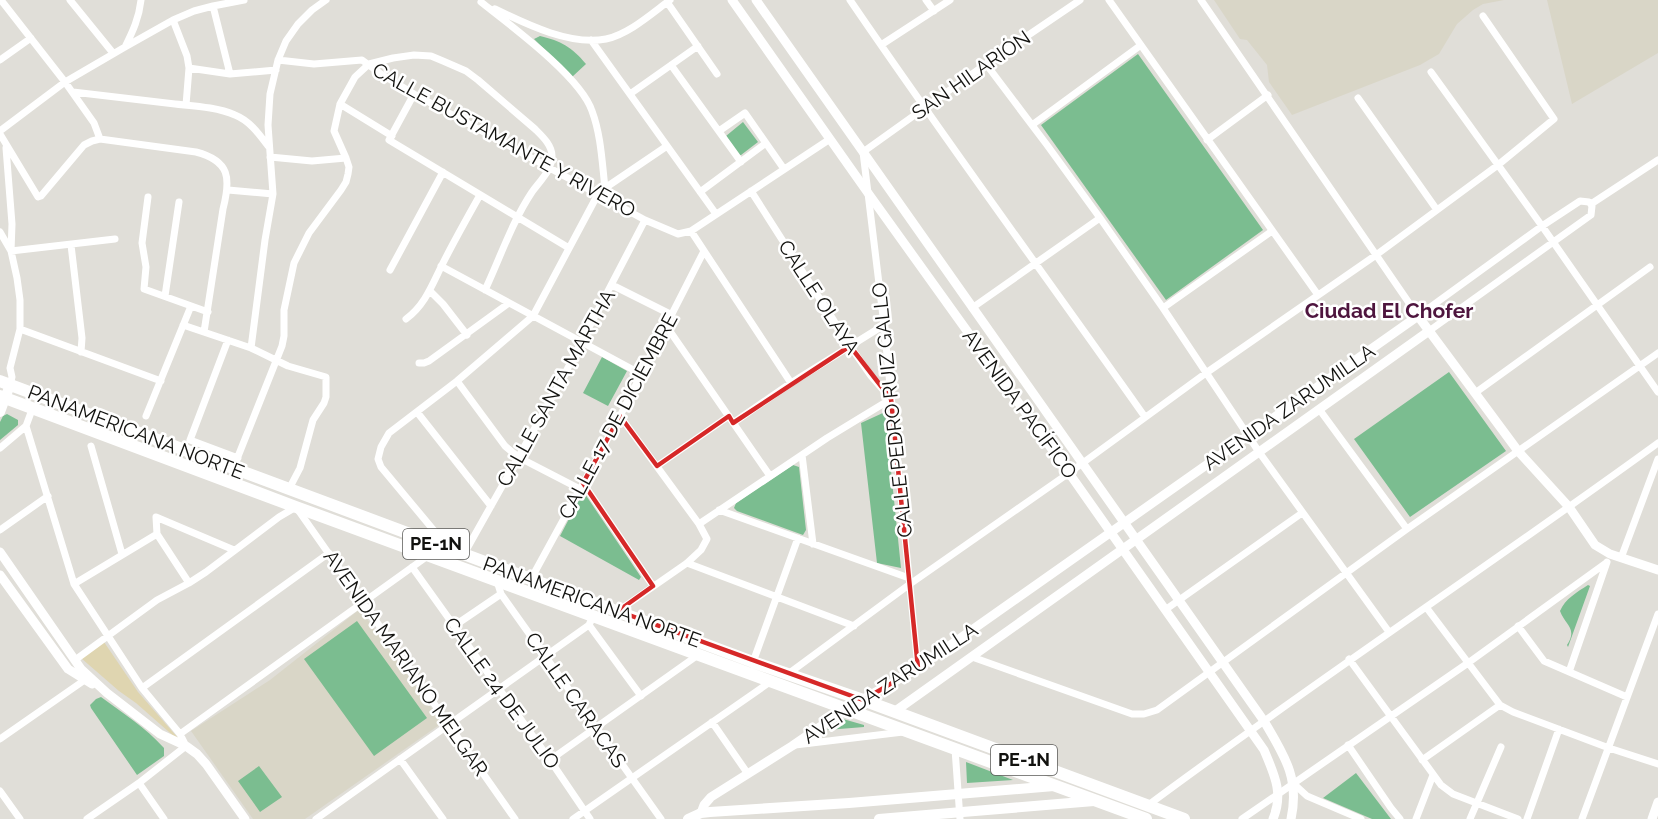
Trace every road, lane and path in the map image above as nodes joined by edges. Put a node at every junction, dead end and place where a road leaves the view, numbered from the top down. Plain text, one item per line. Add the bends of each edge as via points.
1 (1, 0) edge
2 (70, 0) edge
3 (141, 0) edge
4 (244, 0) edge
5 (326, 0) edge
6 (732, 0) edge
7 (756, 0) edge
8 (850, 0) edge
9 (926, 0) edge
10 (950, 0) edge
11 (1080, 0) edge
12 (1108, 0) edge
13 (1201, 0) edge
14 (478, 1) edge
15 (668, 1) edge
16 (213, 6) junction
17 (934, 10) junction
18 (1483, 16) dead end
19 (173, 20) junction
20 (31, 38) junction
21 (591, 40) junction
22 (881, 45) junction
23 (1141, 45) junction
24 (698, 46) junction
25 (125, 47) junction
26 (113, 54) junction
27 (0, 60) edge
28 (278, 60) junction
29 (369, 64) junction
30 (986, 64) junction
31 (671, 65) junction
32 (189, 68) junction
33 (276, 70) junction
34 (1431, 72) dead end
35 (230, 74) junction
36 (717, 74) dead end
37 (65, 82) junction
38 (73, 92) junction
39 (414, 94) junction
40 (630, 94) junction
41 (1268, 95) junction
42 (1358, 98) dead end
43 (340, 104) junction
44 (186, 105) junction
45 (924, 108) junction
46 (1032, 124) junction
47 (719, 131) junction
48 (0, 132) edge
49 (390, 138) junction
50 (100, 139) junction
51 (830, 139) junction
52 (1207, 140) junction
53 (766, 144) junction
54 (6, 145) junction
55 (668, 146) junction
56 (269, 147) junction
57 (863, 152) junction
58 (270, 157) junction
59 (346, 158) junction
60 (1658, 160) edge
61 (741, 162) junction
62 (1498, 165) junction
63 (550, 168) junction
64 (784, 169) junction
65 (443, 172) junction
66 (605, 188) junction
67 (228, 190) junction
68 (751, 191) junction
69 (700, 192) junction
70 (868, 193) junction
71 (273, 194) junction
72 (480, 195) junction
73 (600, 195) junction
74 (148, 197) dead end
75 (178, 202) dead end
76 (1591, 204) junction
77 (1437, 210) junction
78 (716, 214) junction
79 (518, 217) junction
80 (1100, 218) junction
81 (645, 220) junction
82 (1542, 226) junction
83 (691, 231) junction
84 (1272, 231) junction
85 (0, 232) edge
86 (115, 239) dead end
87 (1553, 243) junction
88 (71, 245) junction
89 (569, 248) junction
90 (11, 251) junction
91 (704, 252) junction
92 (1376, 255) junction
93 (1036, 262) junction
94 (441, 266) junction
95 (1650, 267) dead end
96 (390, 270) dead end
97 (612, 285) junction
98 (485, 290) junction
99 (430, 291) junction
100 (1318, 295) junction
101 (165, 296) junction
102 (509, 303) junction
103 (191, 306) junction
104 (1597, 306) junction
105 (972, 308) junction
106 (1163, 308) junction
107 (208, 312) junction
108 (672, 315) junction
109 (533, 316) junction
110 (1418, 316) junction
111 (406, 320) dead end
112 (183, 325) junction
113 (884, 325) junction
114 (667, 327) junction
115 (20, 329) junction
116 (1430, 331) junction
117 (204, 332) junction
118 (466, 335) junction
119 (228, 340) junction
120 (582, 342) junction
121 (850, 346) junction
122 (251, 348) junction
123 (81, 352) junction
124 (1658, 353) edge
125 (276, 361) junction
126 (419, 363) dead end
127 (1639, 366) junction
128 (1206, 373) junction
129 (641, 374) junction
130 (161, 381) junction
131 (457, 381) junction
132 (791, 382) junction
133 (3, 383) edge
134 (1658, 392) edge
135 (1475, 393) junction
136 (3, 397) edge
137 (891, 399) junction
138 (33, 407) junction
139 (1319, 409) junction
140 (0, 412) edge
141 (417, 412) junction
142 (146, 416) dead end
143 (620, 416) junction
144 (1145, 417) junction
145 (731, 419) junction
146 (26, 426) junction
147 (1248, 435) junction
148 (1658, 442) edge
149 (91, 446) dead end
150 (0, 448) edge
151 (1518, 451) junction
152 (1259, 452) junction
153 (802, 455) junction
154 (518, 457) junction
155 (1658, 459) edge
156 (236, 463) junction
157 (1082, 464) junction
158 (657, 466) junction
159 (1069, 472) junction
160 (770, 476) junction
161 (581, 486) junction
162 (289, 489) junction
163 (48, 496) junction
164 (491, 506) junction
165 (296, 507) junction
166 (1569, 507) junction
167 (719, 510) junction
168 (1302, 513) junction
169 (699, 524) junction
170 (1124, 524) junction
171 (1407, 529) junction
172 (0, 530) edge
173 (1111, 533) junction
174 (157, 534) junction
175 (798, 538) junction
176 (1136, 540) junction
177 (813, 544) junction
178 (234, 550) junction
179 (450, 550) junction
180 (1123, 550) junction
181 (0, 552) edge
182 (122, 554) junction
183 (329, 554) junction
184 (464, 554) junction
185 (429, 555) junction
186 (1608, 558) junction
187 (1621, 558) junction
188 (687, 563) junction
189 (412, 567) junction
190 (1658, 570) edge
191 (1346, 573) junction
192 (0, 575) edge
193 (496, 579) junction
194 (531, 579) junction
195 (910, 581) junction
196 (189, 583) junction
197 (74, 584) junction
198 (653, 586) junction
199 (501, 594) junction
200 (777, 597) junction
201 (1179, 600) junction
202 (363, 602) junction
203 (1426, 607) junction
204 (1166, 610) junction
205 (618, 611) junction
206 (1658, 614) edge
207 (591, 620) junction
208 (454, 626) junction
209 (854, 626) junction
210 (1518, 626) junction
211 (1389, 632) junction
212 (107, 635) junction
213 (698, 655) junction
214 (545, 656) junction
215 (972, 657) junction
216 (1350, 659) junction
217 (75, 660) junction
218 (753, 662) junction
219 (1223, 662) junction
220 (1468, 663) junction
221 (918, 668) junction
222 (1209, 672) junction
223 (1569, 672) junction
224 (788, 675) junction
225 (87, 679) junction
226 (771, 681) junction
227 (142, 688) junction
228 (498, 689) junction
229 (640, 696) junction
230 (1627, 698) junction
231 (863, 700) junction
232 (1500, 705) junction
233 (846, 709) junction
234 (894, 712) junction
235 (1390, 716) junction
236 (1264, 721) junction
237 (712, 722) junction
238 (449, 724) junction
239 (596, 728) junction
240 (1559, 729) junction
241 (908, 731) junction
242 (1251, 731) junction
243 (180, 734) junction
244 (0, 739) edge
245 (1348, 745) junction
246 (792, 746) junction
247 (186, 747) junction
248 (1501, 747) dead end
249 (955, 748) junction
250 (1609, 748) junction
251 (400, 759) junction
252 (550, 760) junction
253 (1422, 760) junction
254 (1658, 764) edge
255 (748, 774) junction
256 (1433, 775) junction
257 (632, 778) junction
258 (139, 783) junction
259 (1294, 784) junction
260 (1055, 786) junction
261 (0, 791) edge
262 (1279, 793) junction
263 (957, 794) junction
264 (1097, 801) junction
265 (1658, 802) edge
266 (1476, 804) junction
267 (1147, 806) junction
268 (585, 811) junction
269 (701, 813) junction
270 (960, 816) edge
271 (1128, 816) edge
272 (90, 818) edge
273 (895, 818) edge
274 (20, 819) edge
275 (164, 819) edge
276 (245, 819) edge
277 (316, 819) edge
278 (443, 819) edge
279 (515, 819) edge
280 (573, 819) edge
281 (590, 819) edge
282 (661, 819) edge
283 (688, 819) edge
284 (879, 819) edge
285 (1146, 819) edge
286 (1184, 819) edge
287 (1242, 819) edge
288 (1273, 819) edge
289 (1291, 819) edge
290 (1361, 819) edge
291 (1400, 819) edge
292 (1416, 819) edge
293 (1470, 819) edge
294 (1518, 819) edge
295 (1527, 819) edge
296 (1582, 819) edge
297 (1652, 819) edge

1 - 20 street
2 - 26 street
3 - 25 street
4 - 16 street
5 - 28 street via 298,24
6 - 51 street, AVENIDA PACÍFICO
7 - 57 street, AVENIDA PACÍFICO
8 - 22 street
9 - 17 street
10 - 17 street
11 - 30 street, SAN HILARIÓN
12 - 23 street
13 - 41 street
14 - 21 street via 549,32
14 - 66 street via 516,29 587,98 596,124
15 - 21 street via 625,31 608,39
15 - 24 street
16 - 19 street
16 - 35 street
17 - 22 street
18 - 62 street via 1554,120
19 - 25 street
19 - 32 street
20 - 27 street
20 - 37 street
21 - 40 street
22 - 45 street
23 - 46 street
23 - 52 street
24 - 31 street
24 - 36 street
25 - 26 street
26 - 37 street
28 - 29 street, CALLE BUSTAMANTE Y RIVERO via 314,64 362,60
28 - 33 street
29 - 39 street, CALLE BUSTAMANTE Y RIVERO
29 - 43 street via 355,77
29 - 63 street via 414,55 431,56 466,71 545,139 551,149
30 - 45 street, SAN HILARIÓN
30 - 46 street
31 - 40 street
31 - 47 street
32 - 35 street
32 - 44 street
33 - 35 street
33 - 56 street via 270,94
34 - 62 street
37 - 38 street
37 - 48 street
38 - 44 street
38 - 50 street
39 - 49 street
39 - 63 street, CALLE BUSTAMANTE Y RIVERO
40 - 55 street
41 - 52 street
41 - 92 street
42 - 77 street
43 - 49 street
43 - 59 street via 334,131
44 - 56 street via 235,115 259,133
45 - 57 street, SAN HILARIÓN
45 - 93 street
46 - 80 street
47 - 53 street via 745,113
47 - 61 street
48 - 54 street
49 - 65 street
50 - 54 street via 84,145 38,197
50 - 67 street via 207,155 222,167
51 - 64 street
51 - 70 street, AVENIDA PACÍFICO
52 - 84 street
53 - 61 street
53 - 64 street
54 - 90 street
55 - 66 street
55 - 69 street
56 - 58 street
57 - 70 street, CALLE PEDRO RUIZ GALLO
57 - 105 street, AVENIDA PACÍFICO
58 - 59 street
58 - 71 street
59 - 125 street via 346,183 309,233 294,263 284,310 284,336
60 - 76 street
61 - 69 street
62 - 77 street
62 - 82 street
63 - 73 street, CALLE BUSTAMANTE Y RIVERO
63 - 79 street
64 - 68 street
65 - 72 street
65 - 96 street
66 - 73 street
67 - 71 street
67 - 107 street
68 - 78 street
68 - 121 street, CALLE OLAYA
69 - 78 street
70 - 113 street, CALLE PEDRO RUIZ GALLO
70 - 159 street, AVENIDA PACÍFICO
71 - 122 street
72 - 79 street
72 - 94 street
73 - 81 street, CALLE BUSTAMANTE Y RIVERO
73 - 89 street
74 - 101 street via 142,243 144,289
75 - 101 street
76 - 82 street, AVENIDA ZARUMILLA via 1581,201
76 - 87 street, AVENIDA ZARUMILLA via 1591,215
77 - 92 street
78 - 83 street
79 - 89 street
79 - 98 street
80 - 93 street
80 - 106 street
81 - 83 street, CALLE BUSTAMANTE Y RIVERO via 678,234
81 - 97 street, CALLE SANTA MARTHA
82 - 87 street
82 - 110 street, AVENIDA ZARUMILLA
83 - 91 street
84 - 100 street
84 - 106 street
85 - 90 street
86 - 88 street
87 - 104 street
87 - 116 street, AVENIDA ZARUMILLA
88 - 90 street
88 - 123 street
89 - 109 street
90 - 115 street via 20,300
91 - 108 street, CALLE 17 DE DICIEMBRE
91 - 132 street
92 - 100 street
92 - 110 street
93 - 105 street
93 - 144 street
94 - 98 street
94 - 99 street
95 - 104 street
97 - 108 street
97 - 120 street, CALLE SANTA MARTHA
98 - 102 street
99 - 111 street
99 - 118 street
100 - 128 street
101 - 103 street
102 - 109 street
102 - 118 street
103 - 107 street
103 - 112 street
104 - 127 street
104 - 135 street
105 - 157 street, AVENIDA PACÍFICO
106 - 128 street
107 - 117 street
108 - 114 street, CALLE 17 DE DICIEMBRE
109 - 120 street
109 - 131 street
110 - 116 street
110 - 147 street, AVENIDA ZARUMILLA
112 - 117 street
112 - 130 street
113 - 121 street
113 - 137 street, CALLE PEDRO RUIZ GALLO
114 - 129 street, CALLE 17 DE DICIEMBRE
114 - 145 street
115 - 123 street
115 - 133 street via 10,368 12,377
116 - 135 street
116 - 139 street, AVENIDA ZARUMILLA
117 - 119 street
118 - 126 street via 429,361
119 - 122 street
119 - 156 street via 190,440
120 - 129 street
120 - 154 street, CALLE SANTA MARTHA
121 - 132 street
121 - 137 street, CALLE OLAYA
122 - 125 street
123 - 130 street
124 - 127 street
125 - 156 street
125 - 162 street via 326,377 326,397 313,420 300,468
127 - 134 street
127 - 151 street
128 - 144 street
128 - 147 street
129 - 143 street, CALLE 17 DE DICIEMBRE
130 - 142 street
131 - 141 street
131 - 154 street via 505,446
132 - 145 street
133 - 136 main road
133 - 156 highway, PANAMERICANA NORTE / PE-1N
135 - 151 street
136 - 138 highway, PANAMERICANA NORTE / PE-1N
136 - 140 main road
137 - 153 street
137 - 195 street, CALLE PEDRO RUIZ GALLO
138 - 146 street
138 - 165 highway, PANAMERICANA NORTE / PE-1N
139 - 152 street, AVENIDA ZARUMILLA
139 - 171 street
141 - 164 street
141 - 179 street via 389,433 378,459
143 - 158 street
143 - 161 street, CALLE 17 DE DICIEMBRE
144 - 157 street
145 - 158 street
145 - 160 street
146 - 150 street
146 - 163 street
147 - 152 street
147 - 170 street, AVENIDA ZARUMILLA
148 - 166 street
149 - 182 street
151 - 166 street
151 - 171 street
152 - 168 street
152 - 176 street, AVENIDA ZARUMILLA
153 - 160 street
153 - 177 street
154 - 161 street
154 - 164 street, CALLE SANTA MARTHA
155 - 187 street
156 - 162 highway, PANAMERICANA NORTE / PE-1N
157 - 159 street
157 - 170 street, AVENIDA PACÍFICO
158 - 169 street
159 - 173 street, AVENIDA PACÍFICO
159 - 195 street
160 - 167 street
161 - 194 street, CALLE 17 DE DICIEMBRE
161 - 198 street
162 - 179 highway, PANAMERICANA NORTE / PE-1N
163 - 172 street
163 - 197 street
164 - 184 street, CALLE SANTA MARTHA
165 - 178 street
165 - 183 street, AVENIDA MARIANO MELGAR
165 - 185 highway, PANAMERICANA NORTE / PE-1N
166 - 186 street
166 - 203 street
167 - 169 street
167 - 175 street
168 - 191 street
168 - 201 street
169 - 188 street via 707,539
170 - 173 street, AVENIDA ZARUMILLA
170 - 176 street, AVENIDA PACÍFICO
171 - 191 street
173 - 180 street, AVENIDA PACÍFICO
173 - 221 street, AVENIDA ZARUMILLA
174 - 178 street via 156,517
174 - 182 street
174 - 196 street
175 - 177 street
175 - 200 street
176 - 180 street, AVENIDA ZARUMILLA
176 - 201 street, AVENIDA PACÍFICO
177 - 195 street
178 - 196 street
179 - 184 highway, PANAMERICANA NORTE / PE-1N
180 - 204 street, AVENIDA PACÍFICO
180 - 215 street, AVENIDA ZARUMILLA
181 - 217 street
182 - 197 street
183 - 202 street, AVENIDA MARIANO MELGAR
183 - 227 street
184 - 194 highway, PANAMERICANA NORTE / PE-1N
185 - 189 street
185 - 193 highway, PANAMERICANA NORTE / PE-1N
186 - 187 street
186 - 210 street
186 - 223 street
187 - 190 street
188 - 198 street
188 - 200 street
189 - 202 street
189 - 208 street, CALLE 24 DE JULIO
191 - 211 street
191 - 219 street
192 - 225 street via 68,669
193 - 199 street, CALLE CARACAS
193 - 207 highway, PANAMERICANA NORTE / PE-1N
194 - 205 highway, PANAMERICANA NORTE / PE-1N
195 - 209 street
195 - 221 street, CALLE PEDRO RUIZ GALLO
196 - 212 street
197 - 212 street
198 - 205 street
199 - 208 street
199 - 214 street, CALLE CARACAS
200 - 209 street
200 - 218 street
201 - 204 street
201 - 219 street, AVENIDA PACÍFICO
202 - 238 street, AVENIDA MARIANO MELGAR
202 - 243 street
203 - 211 street
203 - 220 street
204 - 222 street, AVENIDA PACÍFICO
205 - 218 highway, PANAMERICANA NORTE / PE-1N
206 - 230 street
207 - 213 highway, PANAMERICANA NORTE / PE-1N
207 - 214 street
207 - 229 street
208 - 228 street, CALLE 24 DE JULIO
209 - 224 street
210 - 220 street
210 - 223 street via 1544,661
211 - 216 street
212 - 217 street
212 - 227 street
213 - 226 highway, PANAMERICANA NORTE / PE-1N
213 - 229 street
214 - 228 street
214 - 239 street, CALLE CARACAS
215 - 222 street via 1132,714 1157,710
215 - 234 street, AVENIDA ZARUMILLA
216 - 235 street
216 - 236 street
217 - 225 street
218 - 224 highway, PANAMERICANA NORTE / PE-1N
219 - 222 street
219 - 236 street, AVENIDA PACÍFICO
220 - 232 street
220 - 235 street
221 - 231 street, AVENIDA ZARUMILLA
222 - 242 street, AVENIDA PACÍFICO
223 - 230 street
224 - 231 highway, PANAMERICANA NORTE / PE-1N
225 - 244 street
225 - 247 street via 160,734
226 - 233 highway, PANAMERICANA NORTE / PE-1N
226 - 237 street
227 - 243 street
228 - 238 street
228 - 252 street, CALLE 24 DE JULIO
229 - 239 street
230 - 250 street
231 - 233 street, AVENIDA ZARUMILLA
231 - 234 highway, PANAMERICANA NORTE / PE-1N
232 - 240 street
232 - 253 street
233 - 241 highway, PANAMERICANA NORTE / PE-1N
233 - 246 street, AVENIDA ZARUMILLA
234 - 267 highway, PANAMERICANA NORTE / PE-1N
235 - 245 street
235 - 253 street
236 - 242 street
236 - 259 street, AVENIDA PACÍFICO
237 - 255 street
237 - 257 street
238 - 251 street
238 - 279 street, AVENIDA MARIANO MELGAR
239 - 252 street
239 - 257 street, CALLE CARACAS
240 - 250 street
240 - 295 street
241 - 246 street
241 - 249 highway, PANAMERICANA NORTE / PE-1N
242 - 262 street, AVENIDA PACÍFICO via 1264,750
242 - 267 street
243 - 247 street
245 - 259 street
245 - 291 street
246 - 255 street, AVENIDA ZARUMILLA
247 - 258 street
247 - 276 street via 206,764
248 - 266 street
249 - 260 highway, PANAMERICANA NORTE / PE-1N
249 - 263 street
250 - 254 street
250 - 296 street
251 - 277 street
251 - 278 street
252 - 268 street, CALLE 24 DE JULIO
253 - 256 street
255 - 269 street, AVENIDA ZARUMILLA via 711,797
256 - 266 street via 1453,794
256 - 292 street
257 - 268 street
257 - 282 street, CALLE CARACAS
258 - 272 street
258 - 275 street
259 - 262 street
259 - 289 street, AVENIDA PACÍFICO
259 - 290 street via 1307,796
260 - 263 main road
260 - 264 highway, PANAMERICANA NORTE / PE-1N
261 - 274 street
262 - 287 street
262 - 288 street
263 - 269 main road
263 - 270 street
264 - 270 main road
264 - 271 highway, PANAMERICANA NORTE / PE-1N
265 - 297 street
266 - 293 street
266 - 294 street
267 - 286 highway, PANAMERICANA NORTE / PE-1N
268 - 280 street
268 - 281 street, CALLE 24 DE JULIO
269 - 283 main road, AVENIDA ZARUMILLA
270 - 273 main road
271 - 285 highway, PANAMERICANA NORTE / PE-1N
273 - 284 main road

